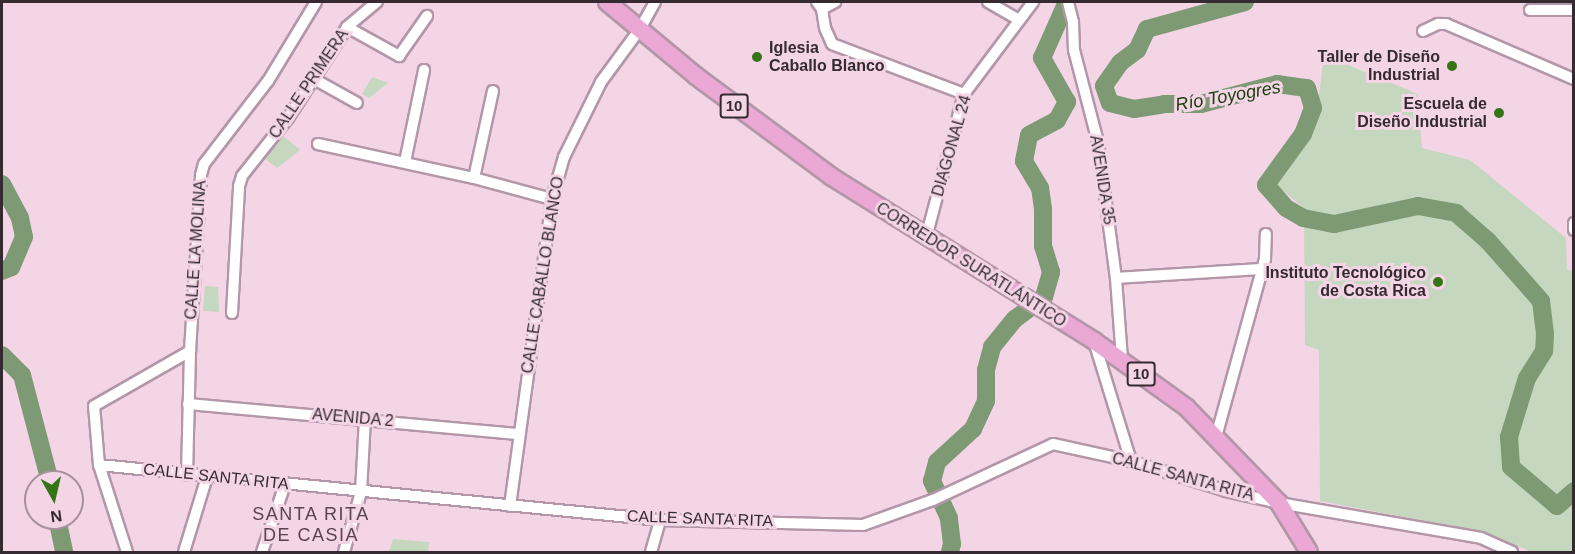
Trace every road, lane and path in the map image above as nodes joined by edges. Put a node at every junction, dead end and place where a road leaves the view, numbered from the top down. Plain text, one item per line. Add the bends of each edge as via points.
1 (316, 2) edge
2 (377, 2) edge
3 (607, 2) edge
4 (655, 2) edge
5 (835, 2) edge
6 (988, 2) edge
7 (1033, 2) edge
8 (1068, 2) edge
9 (820, 5) edge
10 (1530, 10) dead end
11 (1574, 10) edge
12 (427, 16) dead end
13 (1019, 20) junction
14 (347, 27) junction
15 (640, 29) junction
16 (1423, 31) dead end
17 (424, 70) dead end
18 (314, 79) junction
19 (1574, 79) edge
20 (493, 91) dead end
21 (964, 94) junction
22 (357, 104) dead end
23 (318, 144) dead end
24 (405, 162) junction
25 (474, 178) junction
26 (552, 199) junction
27 (1574, 223) edge
28 (1574, 230) edge
29 (1266, 234) dead end
30 (926, 238) junction
31 (1260, 269) junction
32 (1116, 278) junction
33 (232, 313) dead end
34 (1094, 341) junction
35 (190, 351) junction
36 (1122, 360) junction
37 (188, 404) junction
38 (365, 419) junction
39 (518, 434) junction
40 (1216, 437) junction
41 (1131, 462) junction
42 (99, 465) junction
43 (187, 475) junction
44 (207, 477) junction
45 (285, 484) junction
46 (361, 492) junction
47 (1279, 503) junction
48 (510, 506) junction
49 (660, 520) junction
50 (127, 552) edge
51 (184, 552) edge
52 (262, 552) edge
53 (344, 552) edge
54 (651, 552) edge
55 (1309, 552) edge
56 (1512, 552) edge

1 - 35 street, CALLE LA MOLINA via 268,81 204,164
2 - 14 street, CALLE PRIMERA
3 - 15 main road, CORREDOR SURATLÁNTICO / 10
4 - 15 street, CALLE CABALLO BLANCO
5 - 9 street
6 - 13 street
7 - 13 street, DIAGONAL 24
8 - 32 street, AVENIDA 35 via 1074,50 1098,142
9 - 21 street via 832,44
10 - 11 street
12 - 14 street via 399,56
13 - 21 street, DIAGONAL 24
14 - 18 street, CALLE PRIMERA
15 - 26 street, CALLE CABALLO BLANCO via 591,100 564,157
15 - 30 main road, CORREDOR SURATLÁNTICO / 10 via 755,122
16 - 19 street via 1446,24
17 - 24 street
18 - 22 street
18 - 33 street, CALLE PRIMERA via 242,176
20 - 25 street
21 - 30 street, DIAGONAL 24
23 - 24 street
24 - 25 street
25 - 26 street
26 - 39 street, CALLE CABALLO BLANCO
27 - 28 street
29 - 31 street via 1265,259
30 - 34 main road, CORREDOR SURATLÁNTICO / 10
31 - 32 street
31 - 40 street
32 - 36 street, AVENIDA 35
34 - 36 main road, CORREDOR SURATLÁNTICO / 10
34 - 41 street
35 - 37 street, CALLE LA MOLINA
35 - 42 street via 94,406
36 - 40 main road, CORREDOR SURATLÁNTICO / 10 via 1186,407
37 - 38 street, AVENIDA 2
37 - 43 street, CALLE LA MOLINA
38 - 39 street, AVENIDA 2
38 - 46 street
39 - 48 street, CALLE CABALLO BLANCO
40 - 47 main road, CORREDOR SURATLÁNTICO / 10
41 - 47 street, CALLE SANTA RITA
41 - 49 street, CALLE SANTA RITA via 1053,444 933,500 863,525
42 - 43 street, CALLE SANTA RITA
42 - 50 street
43 - 44 street, CALLE SANTA RITA
44 - 45 street, CALLE SANTA RITA
44 - 51 street
45 - 46 street, CALLE SANTA RITA
45 - 52 street
46 - 48 street, CALLE SANTA RITA
46 - 53 street
47 - 55 main road, CORREDOR SURATLÁNTICO / 10
47 - 56 street, CALLE SANTA RITA via 1481,538
48 - 49 street, CALLE SANTA RITA
49 - 54 street

